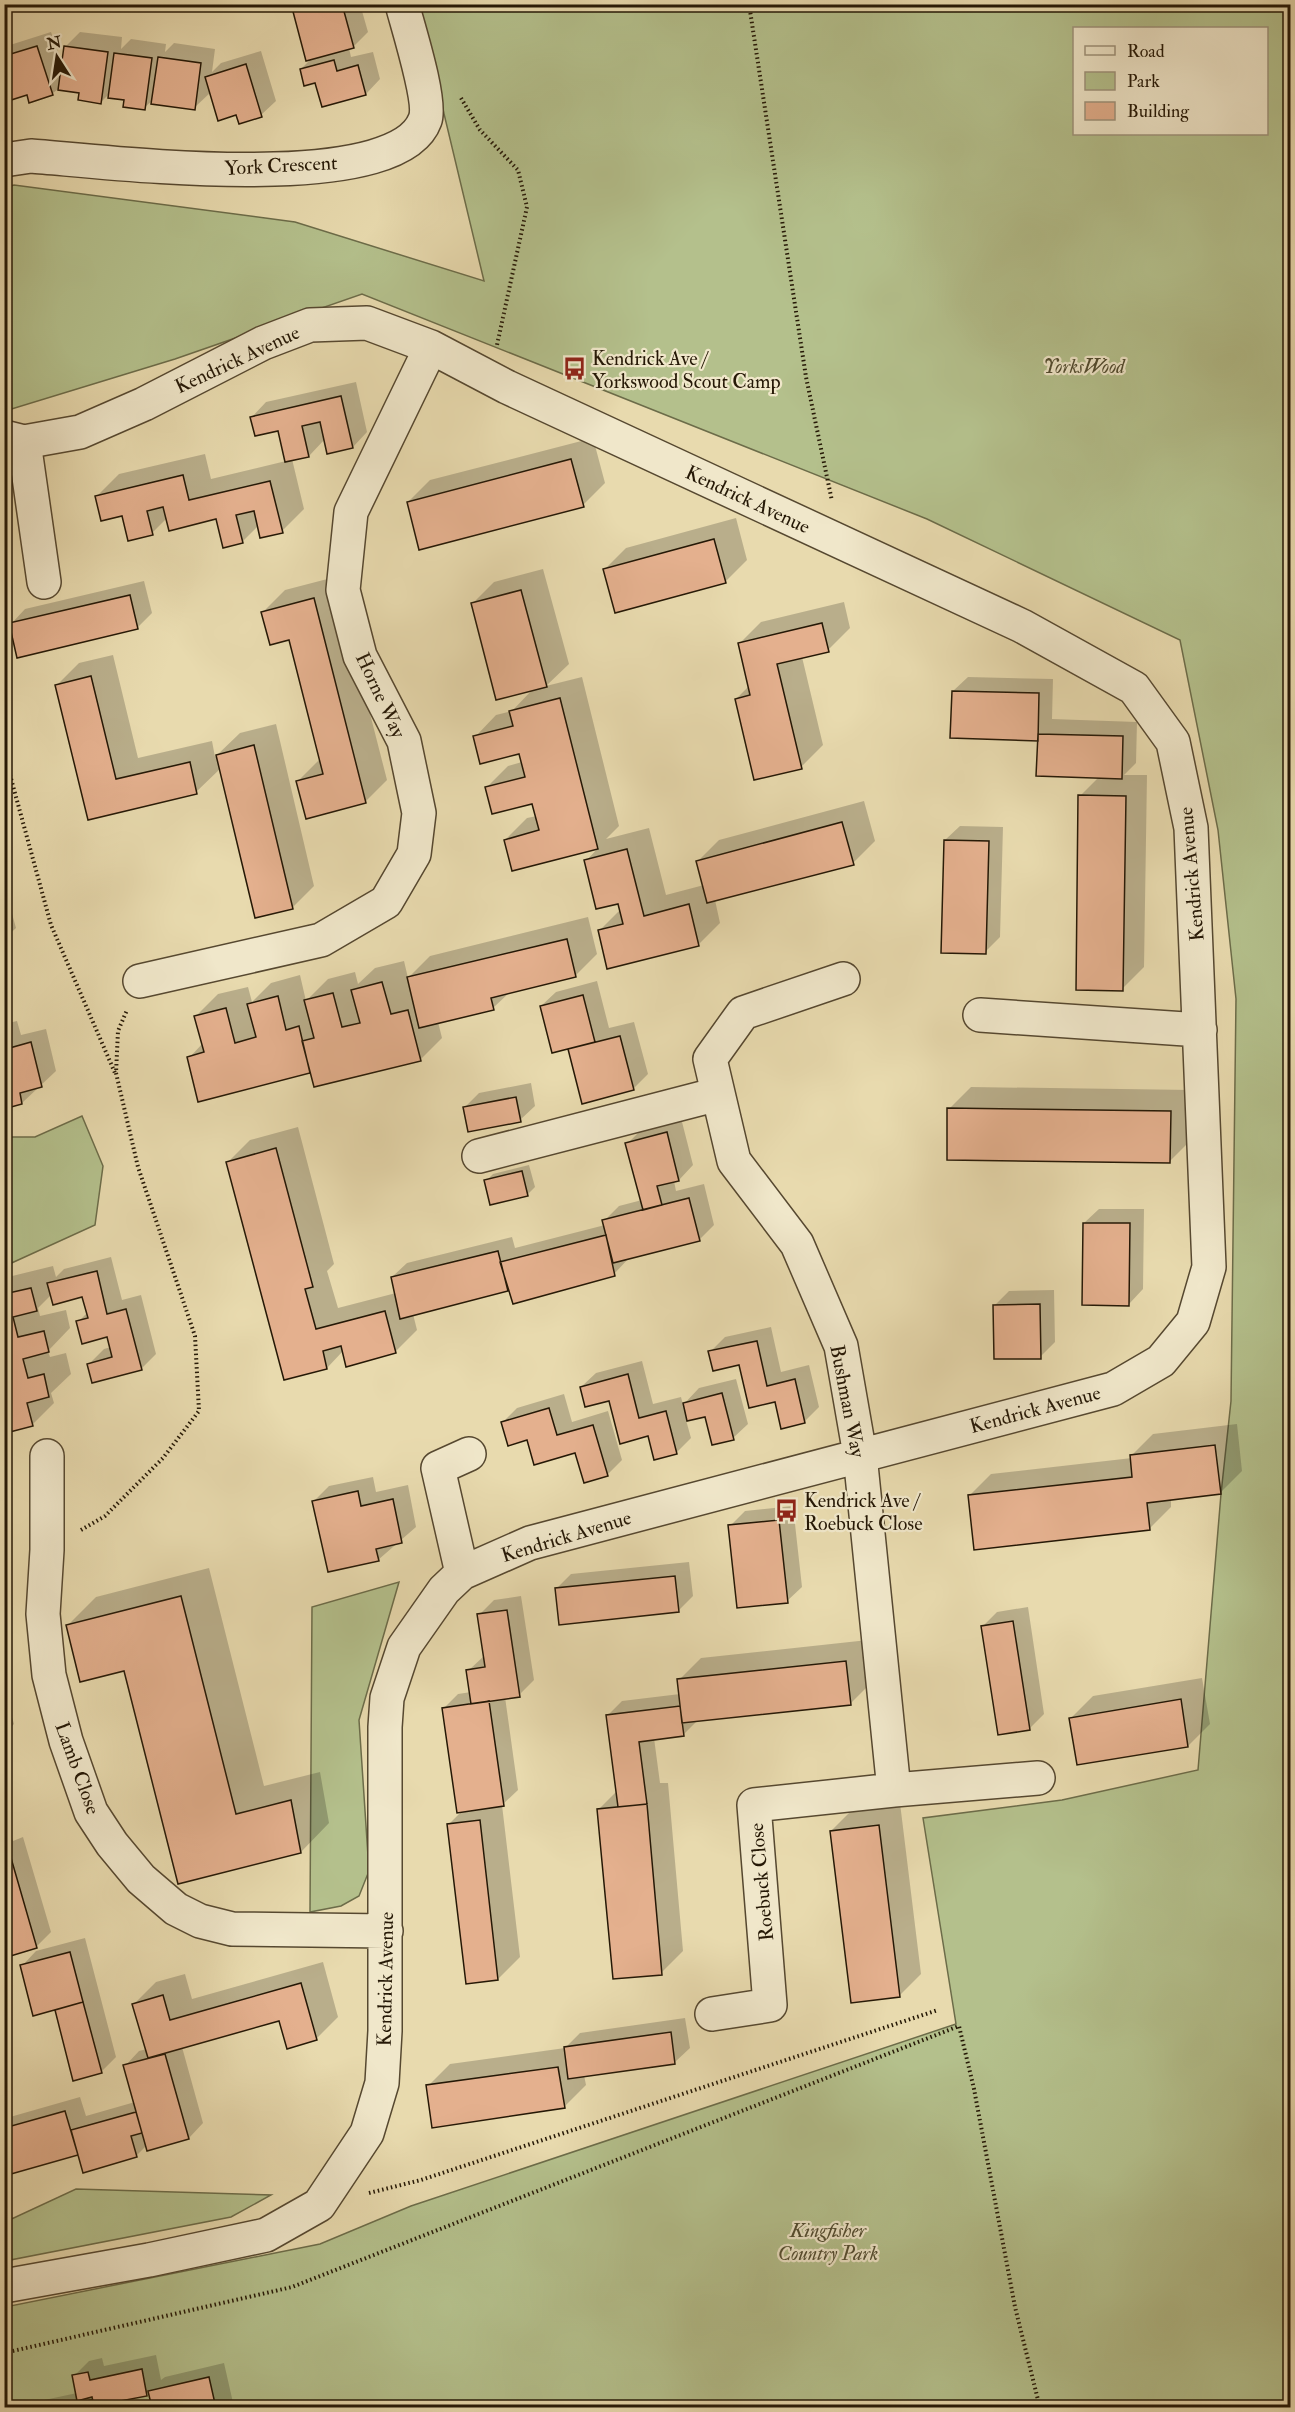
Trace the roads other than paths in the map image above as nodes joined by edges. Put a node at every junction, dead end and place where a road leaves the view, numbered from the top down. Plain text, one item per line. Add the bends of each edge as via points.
1 (402, 4) edge
2 (4, 160) edge
3 (431, 348) junction
4 (14, 440) edge
5 (44, 582) dead end
6 (843, 979) dead end
7 (140, 981) road end
8 (980, 1015) dead end
9 (1200, 1030) junction
10 (718, 1094) junction
11 (479, 1156) dead end
12 (469, 1454) dead end
13 (860, 1455) junction
14 (47, 1456) dead end
15 (462, 1573) junction
16 (1038, 1778) dead end
17 (894, 1790) junction
18 (386, 1931) junction
19 (712, 2014) dead end
20 (4, 2286) edge

1 - 2 street, York Crescent via 427,117 421,131 390,152 317,167 245,171 31,156
3 - 4 street, Kendrick Avenue via 367,323 310,325 263,343 80,432
3 - 7 street, Horne Way via 351,512 343,590 360,656 404,741 419,813 414,854 386,902 321,939
3 - 9 street, Kendrick Avenue via 1022,626 1134,688 1173,742 1191,828
4 - 5 street, Kendrick Avenue
6 - 10 street, Bushman Way via 742,1014 710,1059
8 - 9 street
9 - 13 street, Kendrick Avenue via 1209,1267 1193,1322 1161,1361 1113,1389
10 - 11 street
10 - 13 street, Bushman Way via 735,1161 797,1244 841,1346
12 - 15 street via 438,1468
13 - 15 street, Kendrick Avenue via 530,1543
13 - 17 street, Bushman Way
14 - 18 street, Lamb Close via 43,1614 48,1665 66,1741 91,1812 112,1844 141,1879 176,1909 200,1921 232,1929
15 - 18 street, Kendrick Avenue via 444,1590 404,1647 387,1698
16 - 17 street
17 - 19 street, Roebuck Close via 754,1805 770,2005
18 - 20 street, Kendrick Avenue via 381,2083 367,2133 319,2205 266,2235

